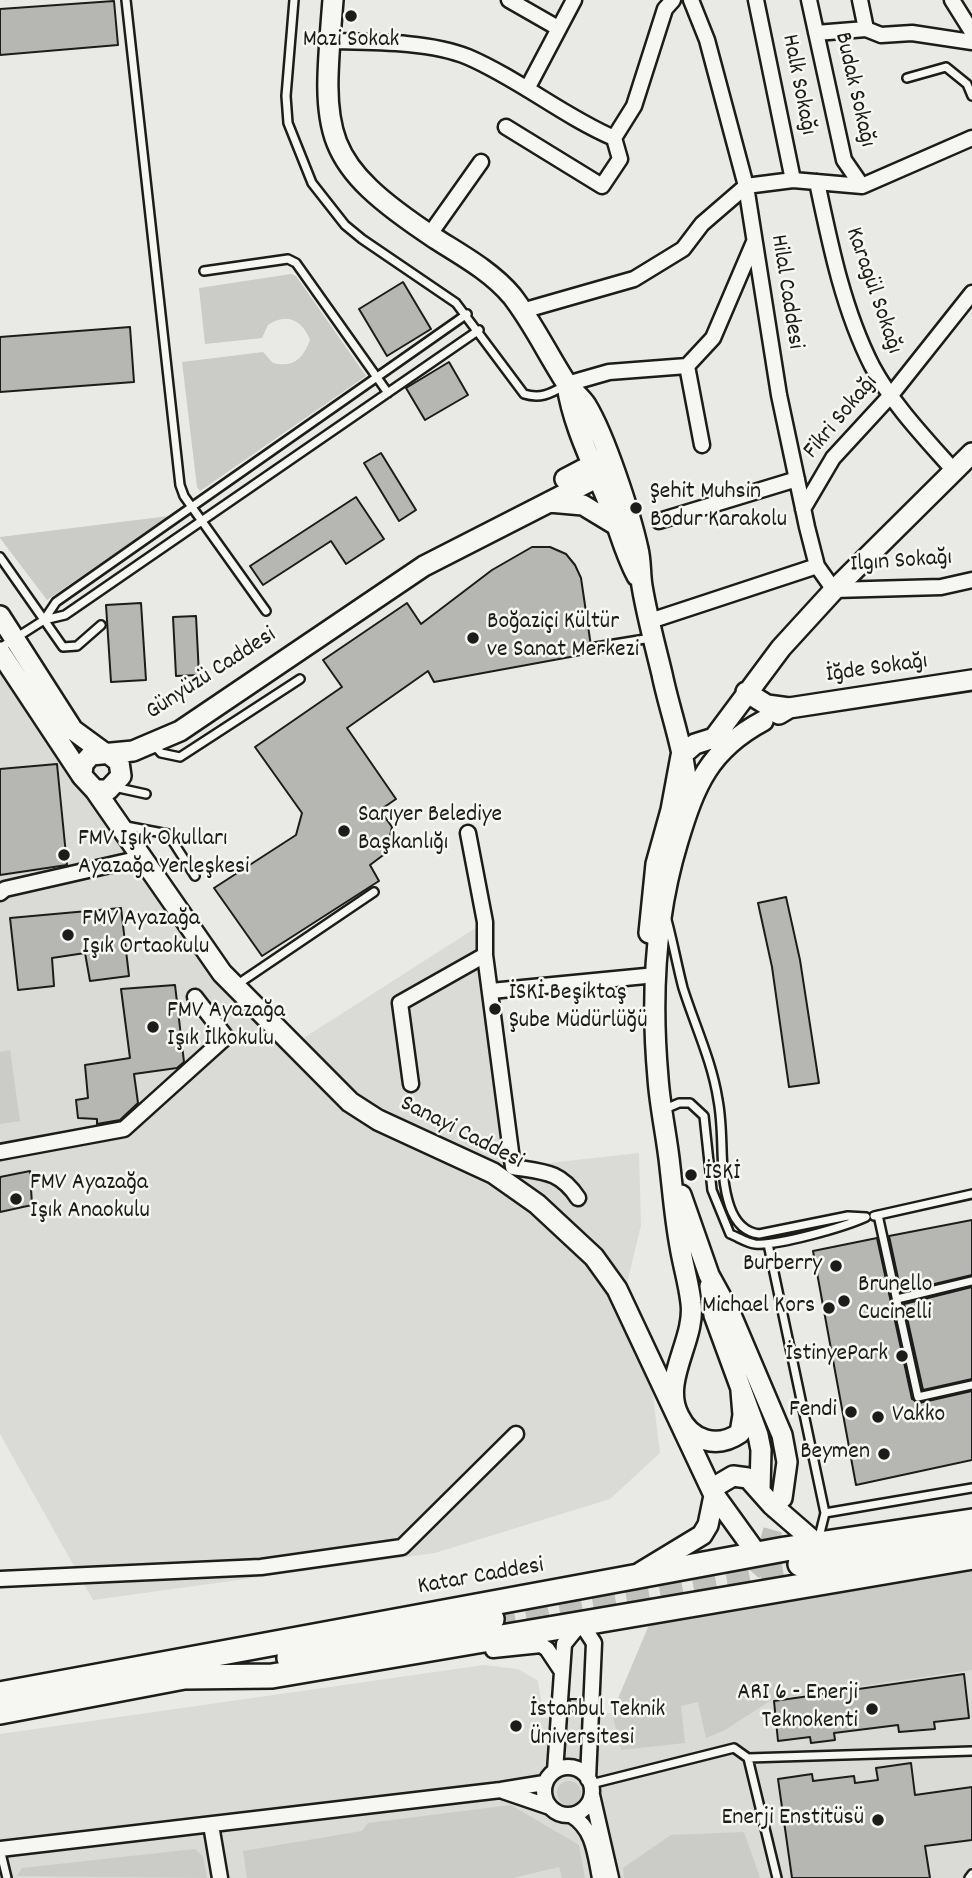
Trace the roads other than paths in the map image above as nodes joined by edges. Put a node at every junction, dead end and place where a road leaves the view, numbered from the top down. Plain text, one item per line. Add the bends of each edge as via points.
1 (126, 0) edge
2 (294, 0) edge
3 (332, 0) edge
4 (509, 0) edge
5 (575, 0) edge
6 (673, 0) edge
7 (691, 0) edge
8 (756, 0) edge
9 (809, 0) edge
10 (860, 0) edge
11 (952, 0) edge
12 (558, 28) junction
13 (866, 29) junction
14 (972, 32) edge
15 (816, 33) junction
16 (329, 41) junction
17 (972, 42) edge
18 (907, 78) dead end
19 (527, 89) junction
20 (972, 96) edge
21 (506, 127) dead end
22 (614, 138) junction
23 (972, 138) edge
24 (481, 162) dead end
25 (793, 180) junction
26 (817, 181) junction
27 (746, 186) junction
28 (862, 186) junction
29 (430, 234) junction
30 (754, 242) junction
31 (204, 271) dead end
32 (972, 293) edge
33 (522, 311) junction
34 (467, 314) junction
35 (479, 330) junction
36 (687, 366) junction
37 (377, 378) junction
38 (567, 384) junction
39 (388, 393) junction
40 (891, 395) junction
41 (702, 445) dead end
42 (972, 453) edge
43 (602, 466) junction
44 (955, 472) junction
45 (797, 479) junction
46 (545, 502) junction
47 (192, 507) junction
48 (803, 509) junction
49 (202, 521) junction
50 (659, 521) dead end
51 (616, 525) junction
52 (0, 557) edge
53 (817, 566) junction
54 (972, 580) edge
55 (642, 586) junction
56 (834, 590) junction
57 (266, 611) dead end
58 (0, 616) edge
59 (44, 620) junction
60 (102, 625) dead end
61 (652, 629) junction
62 (5, 646) edge
63 (596, 647) dead end
64 (300, 679) dead end
65 (972, 680) edge
66 (741, 699) junction
67 (789, 708) junction
68 (763, 721) junction
69 (153, 743) junction
70 (716, 749) junction
71 (106, 753) junction
72 (681, 756) junction
73 (103, 782) junction
74 (146, 794) dead end
75 (687, 808) junction
76 (118, 825) junction
77 (468, 833) dead end
78 (141, 858) junction
79 (195, 876) dead end
80 (374, 892) dead end
81 (0, 893) edge
82 (664, 906) junction
83 (485, 954) junction
84 (656, 975) junction
85 (235, 986) junction
86 (491, 991) junction
87 (195, 997) dead end
88 (411, 1084) dead end
89 (662, 1111) junction
90 (0, 1152) edge
91 (670, 1165) junction
92 (972, 1194) edge
93 (578, 1198) dead end
94 (878, 1215) junction
95 (866, 1217) junction
96 (768, 1244) junction
97 (709, 1275) junction
98 (972, 1282) edge
99 (897, 1299) junction
100 (972, 1385) edge
101 (741, 1391) junction
102 (677, 1414) junction
103 (516, 1434) dead end
104 (972, 1488) edge
105 (760, 1490) junction
106 (713, 1493) junction
107 (782, 1498) tunnel mouth
108 (825, 1513) junction
109 (972, 1521) edge
110 (972, 1541) edge
111 (817, 1544) junction
112 (757, 1554) junction
113 (972, 1557) edge
114 (702, 1564) junction
115 (800, 1574) junction
116 (0, 1579) edge
117 (627, 1579) junction
118 (526, 1597) junction
119 (492, 1619) tunnel mouth
120 (581, 1623) junction
121 (447, 1647) junction
122 (561, 1671) junction
123 (185, 1677) junction
124 (0, 1694) edge
125 (0, 1712) edge
126 (972, 1751) edge
127 (748, 1758) junction
128 (555, 1770) junction
129 (544, 1783) junction
130 (590, 1786) junction
131 (501, 1790) junction
132 (550, 1807) junction
133 (572, 1815) junction
134 (211, 1825) junction
135 (0, 1849) edge
136 (7, 1878) edge
137 (220, 1878) edge
138 (600, 1878) edge
139 (611, 1878) edge
140 (777, 1878) edge

1 - 47 lane via 180,485
2 - 34 lane via 288,123 312,183 345,225
3 - 16 street
4 - 12 street
5 - 12 street
6 - 22 street via 664,9 634,106
7 - 27 street, Hilal Caddesi
8 - 25 street, Halk Sokağı
9 - 15 street, Budak Sokağı
10 - 13 street
11 - 14 street
12 - 19 street
13 - 15 street
13 - 17 street via 881,35 912,33
15 - 28 street, Budak Sokağı via 844,160
16 - 19 street via 410,45 466,57
16 - 29 street via 326,82 337,148 368,190
18 - 20 lane via 946,67 967,84
19 - 22 street
21 - 22 street via 602,186 620,159
23 - 28 street
24 - 29 street
25 - 26 street
25 - 27 street
26 - 28 street
26 - 40 street, Karagül Sokağı via 833,262 873,367
27 - 30 street, Hilal Caddesi
27 - 33 street via 702,224 682,250 634,279
29 - 33 street via 491,275
30 - 36 street via 713,338
30 - 45 street, Hilal Caddesi
31 - 37 lane via 288,259 296,263
32 - 40 street, Fikri Sokağı
33 - 38 street
34 - 35 lane
34 - 37 lane
35 - 38 lane via 524,394 549,394
35 - 39 lane
36 - 38 street via 609,372
36 - 41 street
37 - 39 lane
37 - 47 lane
38 - 43 street via 586,404
39 - 49 lane
40 - 44 street, Karagül Sokağı
40 - 48 street, Fikri Sokağı via 833,458
42 - 44 street
43 - 46 street, Günyüzü Caddesi
43 - 51 street
43 - 55 street via 638,550
43 - 69 street, Günyüzü Caddesi via 415,562 172,724
44 - 56 street
45 - 48 street, Hilal Caddesi
45 - 50 street
46 - 51 street via 583,505
46 - 69 street, Günyüzü Caddesi via 424,566 180,731
47 - 49 lane
47 - 59 lane via 56,602
48 - 53 street, Hilal Caddesi
49 - 57 lane
49 - 59 lane via 65,615
51 - 55 street
52 - 59 lane
53 - 56 street, Hilal Caddesi
53 - 61 street
54 - 56 street, Ilgın Sokağı via 941,587
55 - 61 street
56 - 66 street
58 - 62 street, Sanayi Caddesi
59 - 60 lane via 64,648 70,649
59 - 62 lane
61 - 63 lane
61 - 72 street
62 - 71 street, Sanayi Caddesi via 73,730
62 - 73 street, Sanayi Caddesi
64 - 69 lane via 180,757 161,753
65 - 67 street, İğde Sokağı
66 - 67 street
66 - 68 street via 747,716
66 - 70 street
67 - 68 street
68 - 70 street
69 - 71 street via 133,751
69 - 73 street
70 - 72 street via 695,744
70 - 75 street
71 - 73 street via 119,762
71 - 73 street via 87,759
72 - 75 street via 688,772
72 - 84 street via 650,905 648,951
73 - 74 lane
73 - 76 street, Sanayi Caddesi
75 - 82 street
76 - 78 street, Sanayi Caddesi
76 - 79 lane via 168,834
77 - 83 street via 485,922
78 - 81 street
78 - 85 street, Sanayi Caddesi
80 - 85 lane
82 - 84 street
82 - 95 lane via 683,987 709,1058 719,1103 724,1184 740,1226 759,1234 848,1216
83 - 86 street
83 - 88 street via 400,1003
84 - 86 street
84 - 89 street
85 - 102 street, Sanayi Caddesi via 350,1102 378,1120 493,1173 566,1228 617,1289
86 - 93 street via 513,1167 566,1180
87 - 90 street via 226,1037 124,1129
89 - 91 street
89 - 96 lane via 679,1103 700,1110 712,1190 730,1234 752,1244
91 - 97 street
91 - 102 street via 692,1326 678,1367
92 - 94 lane
94 - 95 lane
94 - 99 lane
95 - 96 lane
96 - 108 lane
97 - 101 street via 714,1315
97 - 107 street via 737,1326 782,1435 787,1462
98 - 99 lane
99 - 100 lane via 918,1397
101 - 102 street via 740,1433 732,1438 715,1443 701,1439
101 - 105 street via 760,1443
102 - 106 street, Sanayi Caddesi
103 - 116 street via 402,1547 261,1567
104 - 108 lane
105 - 106 street via 748,1478 733,1476
105 - 111 street
106 - 112 street, Sanayi Caddesi
106 - 117 street via 702,1535
108 - 111 lane
109 - 111 main road, Katar Caddesi
110 - 115 main road
111 - 112 main road, Katar Caddesi
112 - 114 main road, Katar Caddesi
112 - 115 main road
113 - 115 main road
114 - 117 main road, Katar Caddesi
114 - 120 main road via 601,1600
115 - 120 main road
117 - 118 main road, Katar Caddesi
118 - 120 main road
118 - 124 main road, Katar Caddesi
119 - 123 main road
120 - 121 main road
120 - 122 street via 564,1644
120 - 130 street via 594,1643
121 - 122 street via 470,1651 541,1645
121 - 123 main road via 272,1676
122 - 128 street
123 - 125 main road
126 - 127 lane
127 - 130 lane via 734,1748
127 - 140 lane
128 - 129 street
128 - 130 street via 574,1768
129 - 131 street
129 - 132 street
130 - 133 street via 585,1808
130 - 139 street
131 - 132 street
131 - 134 street
132 - 133 street
133 - 138 street via 592,1837
134 - 135 street
134 - 137 street
135 - 136 lane

